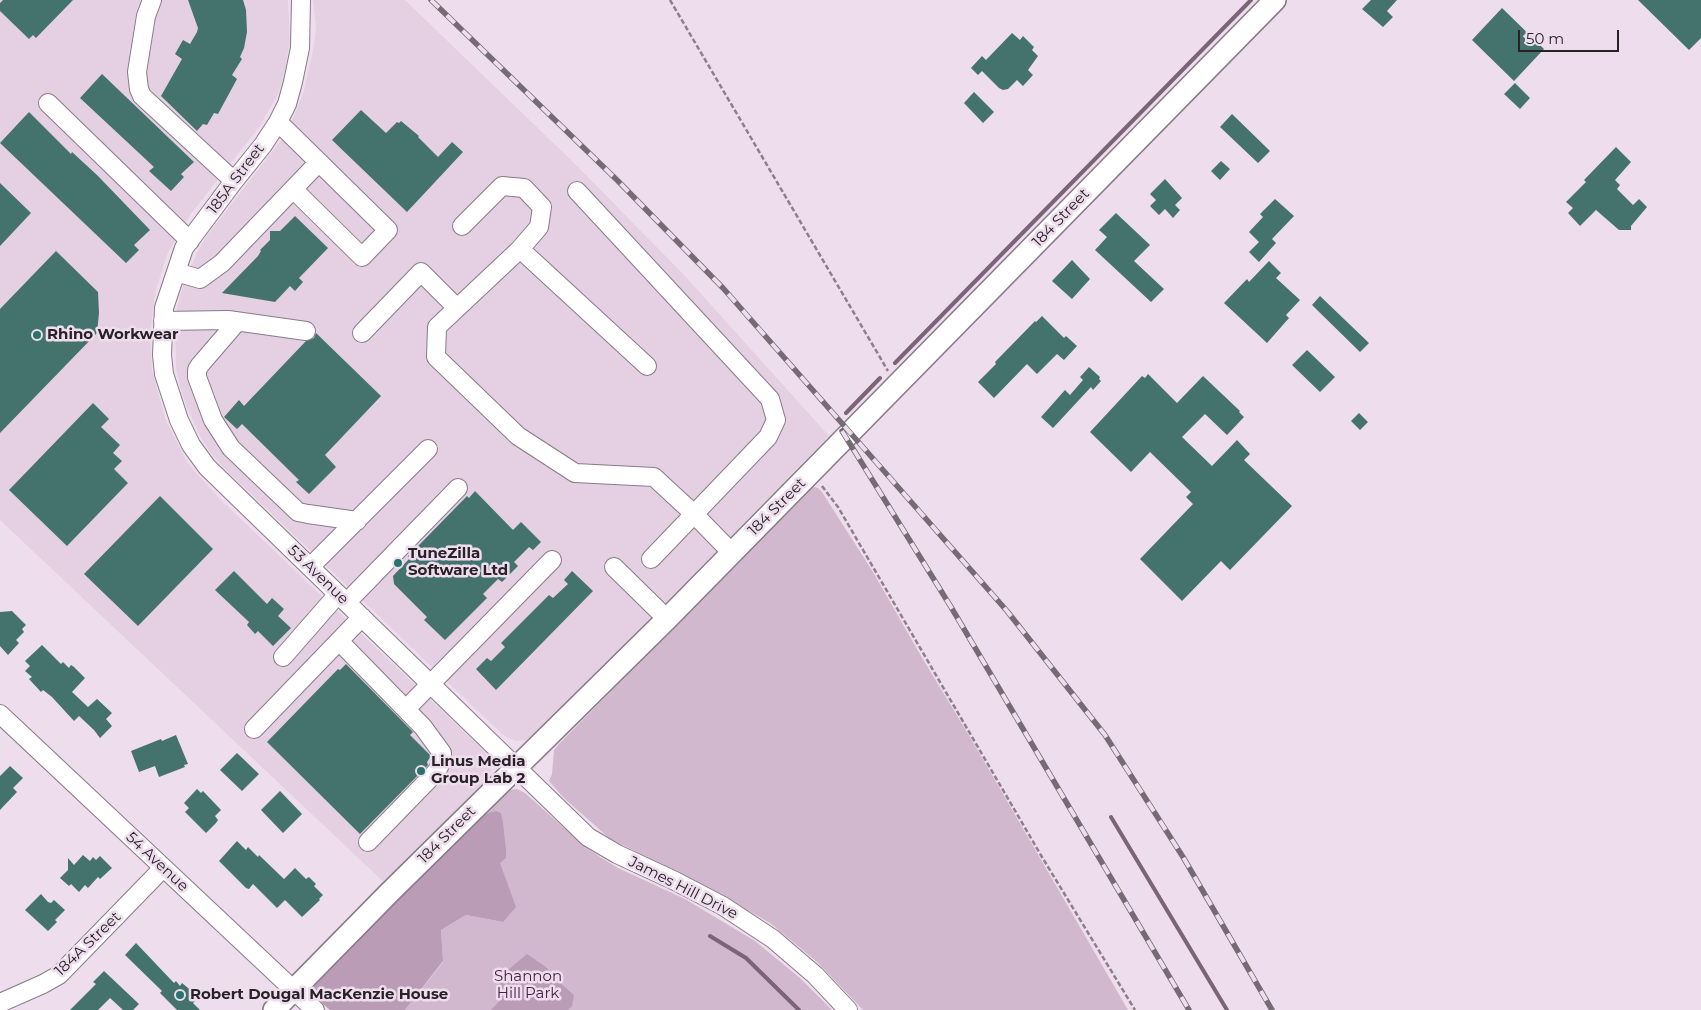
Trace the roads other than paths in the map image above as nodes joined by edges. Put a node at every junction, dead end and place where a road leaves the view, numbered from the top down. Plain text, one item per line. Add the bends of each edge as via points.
1 (152, 0) edge
2 (301, 0) edge
3 (1275, 0) edge
4 (48, 103) dead end
5 (278, 122) junction
6 (319, 162) junction
7 (234, 181) junction
8 (293, 189) junction
9 (577, 191) dead end
10 (462, 226) dead end
11 (190, 241) junction
12 (520, 249) junction
13 (176, 272) junction
14 (457, 308) junction
15 (163, 321) junction
16 (237, 322) junction
17 (306, 331) dead end
18 (362, 333) dead end
19 (162, 355) joint
20 (646, 366) dead end
21 (428, 449) dead end
22 (458, 488) dead end
23 (694, 514) junction
24 (357, 520) junction
25 (732, 553) junction
26 (651, 559) dead end
27 (552, 560) dead end
28 (614, 566) dead end
29 (310, 567) junction
30 (343, 598) junction
31 (362, 617) junction
32 (667, 619) junction
33 (339, 641) junction
34 (283, 657) dead end
35 (431, 683) junction
36 (406, 708) junction
37 (2, 721) edge
38 (254, 729) dead end
39 (517, 766) junction
40 (368, 842) dead end
41 (163, 868) junction
42 (293, 990) junction
43 (0, 1003) edge
44 (274, 1010) edge
45 (315, 1010) edge
46 (848, 1010) edge

1 - 7 street via 146,16 137,72 142,96
2 - 5 street, 185A Street via 300,48 293,82
3 - 25 main road, 184 Street
4 - 11 street
5 - 6 street
5 - 7 street, 185A Street
6 - 8 street
6 - 8 street via 388,230 362,257
7 - 11 street, 185A Street
8 - 13 street via 222,263 200,279
9 - 23 street via 770,399 776,420 768,437
10 - 12 street via 502,186 524,188 542,207 539,227
11 - 13 street, 185A Street via 184,248
12 - 14 street
12 - 20 street
13 - 15 street, 185A Street
14 - 18 street via 421,272
14 - 23 street via 437,327 436,357 518,436 575,473 654,477
15 - 16 street
15 - 19 street, 185A Street
16 - 17 street
16 - 24 street via 198,370 197,377 213,420 230,448 298,512
19 - 29 street, 53 Avenue via 167,383 191,445 207,467
21 - 24 street
22 - 30 street
23 - 25 street
23 - 26 street
24 - 29 street
25 - 32 main road, 184 Street
27 - 35 street
28 - 32 street
29 - 30 street, 53 Avenue
30 - 31 street, 53 Avenue
30 - 34 street
31 - 33 street
31 - 35 street, 53 Avenue
32 - 39 main road, 184 Street
33 - 36 street
33 - 38 street
35 - 36 street
35 - 39 street, 53 Avenue
36 - 40 street via 442,753 441,765
37 - 41 street, 54 Avenue
39 - 42 main road, 184 Street
39 - 46 street, James Hill Drive via 588,837 723,906 773,939 815,975
41 - 42 street, 54 Avenue
41 - 43 street, 184A Street via 59,975
42 - 44 main road, 184 Street
42 - 45 street, 54 Avenue

